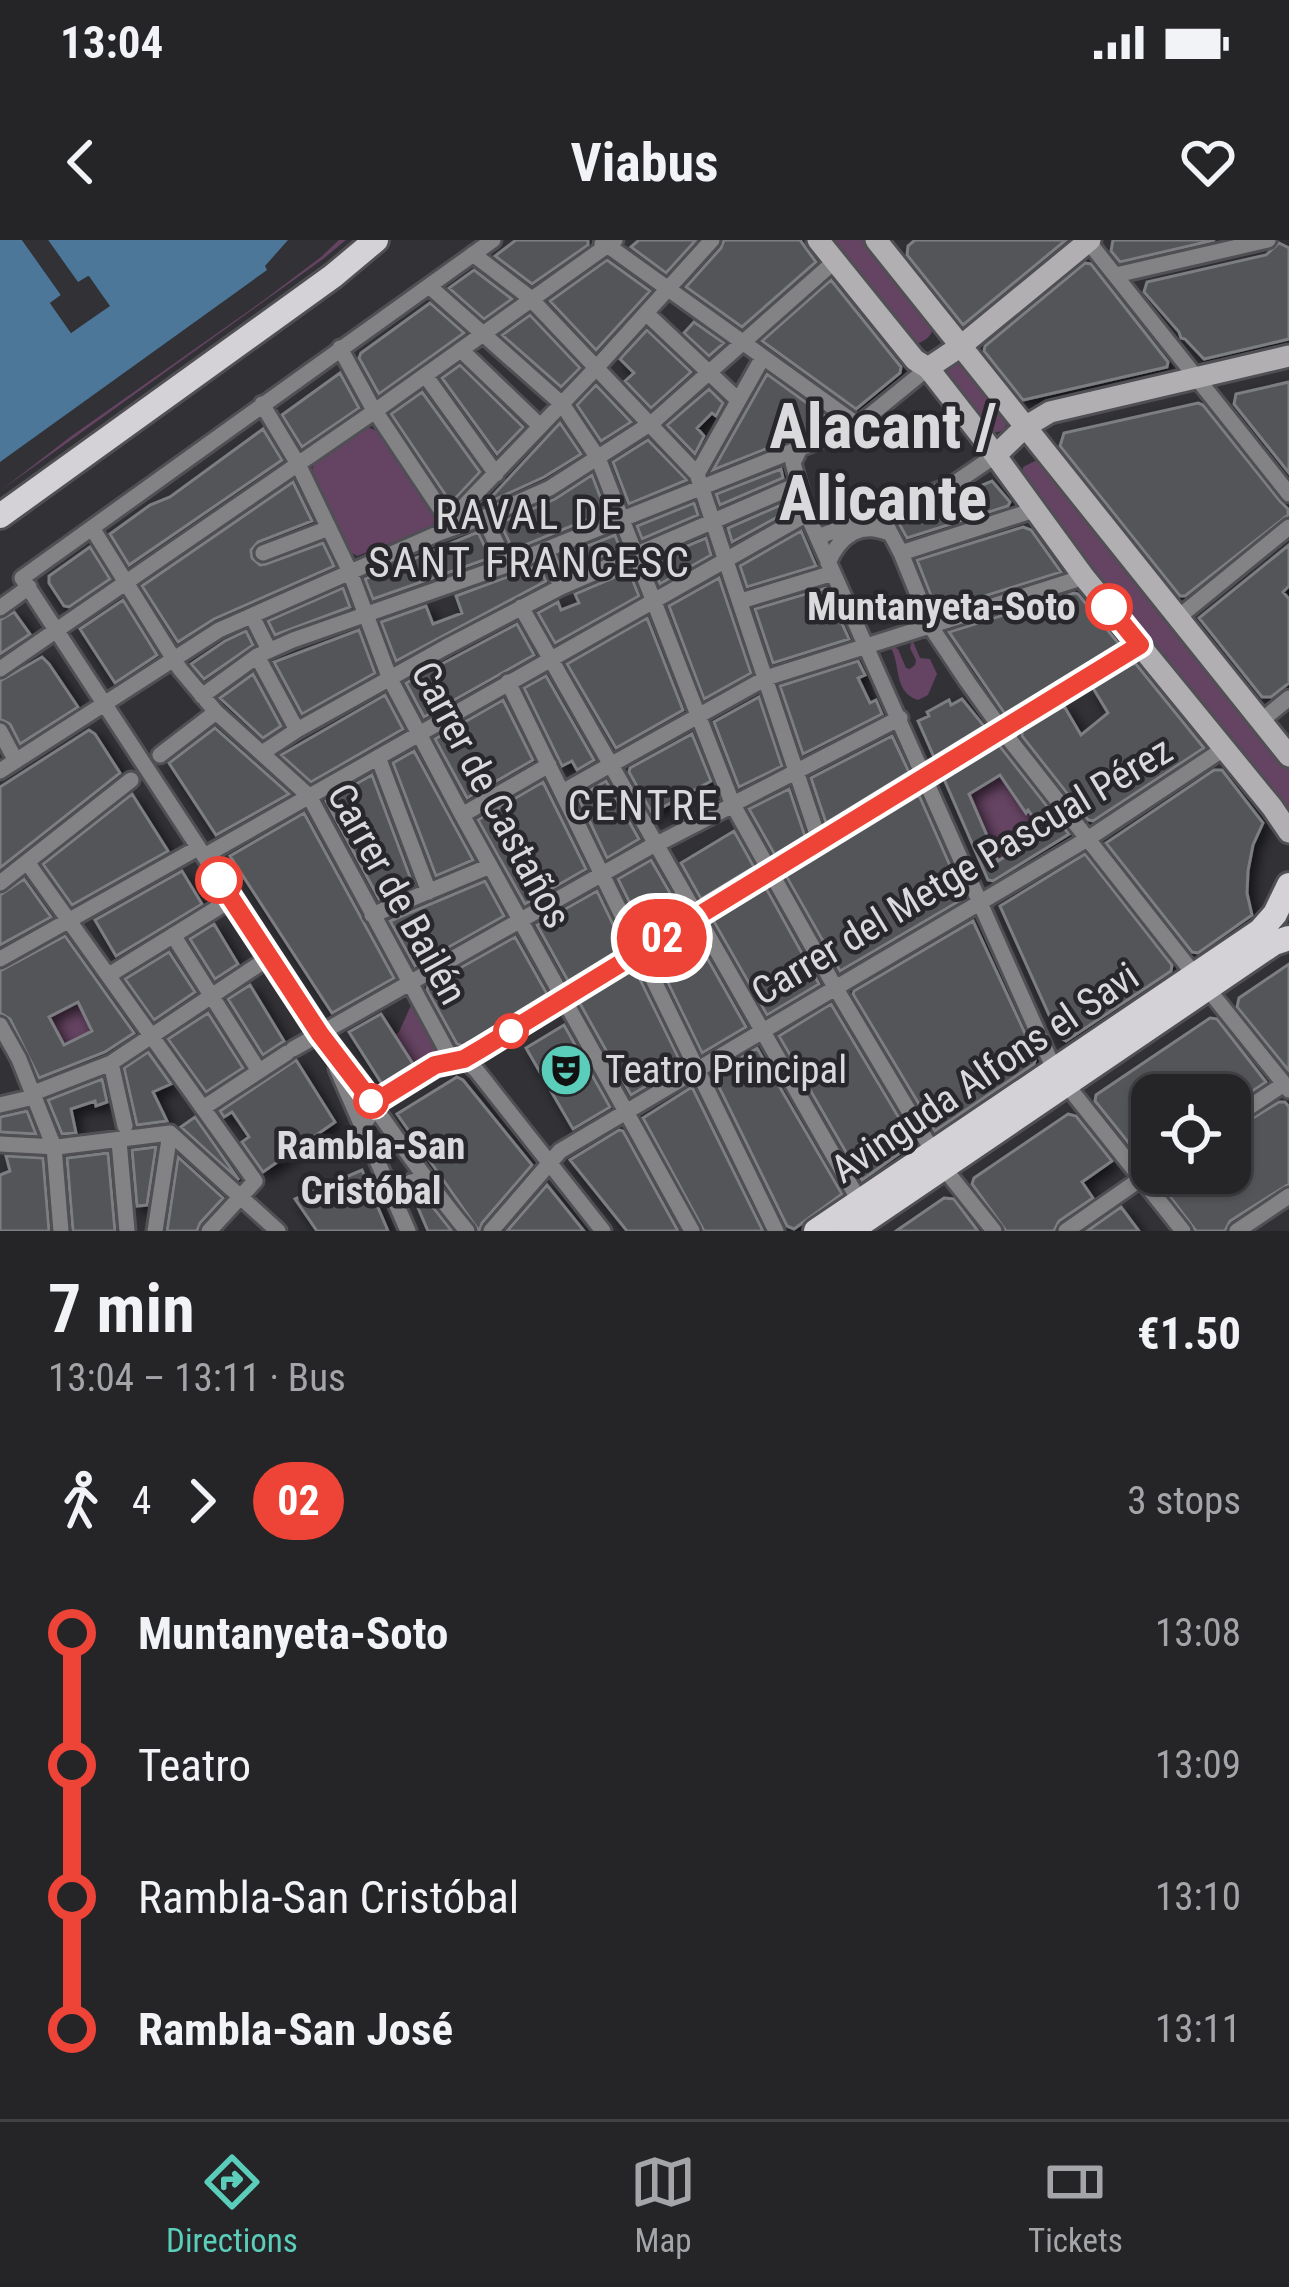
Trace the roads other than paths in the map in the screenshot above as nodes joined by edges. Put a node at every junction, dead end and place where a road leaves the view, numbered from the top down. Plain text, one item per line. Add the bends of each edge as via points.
1 (355, 240) edge
2 (376, 240) edge
3 (493, 240) edge
4 (712, 240) edge
5 (818, 240) edge
6 (1088, 240) edge
7 (1268, 240) edge
8 (606, 242) edge
9 (883, 242) edge
10 (473, 254) junction
11 (835, 261) junction
12 (1116, 275) junction
13 (429, 286) junction
14 (668, 288) junction
15 (531, 300) junction
16 (646, 313) junction
17 (939, 318) junction
18 (484, 333) junction
19 (744, 343) junction
20 (904, 346) junction
21 (961, 346) junction
22 (340, 349) junction
23 (460, 350) junction
24 (1289, 356) edge
25 (763, 357) junction
26 (598, 366) junction
27 (928, 368) junction
28 (708, 372) junction
29 (425, 375) junction
30 (1195, 378) junction
31 (738, 400) junction
32 (262, 404) junction
33 (562, 404) junction
34 (373, 408) junction
35 (650, 423) junction
36 (858, 424) junction
37 (540, 426) junction
38 (1025, 427) junction
39 (801, 446) junction
40 (995, 455) junction
41 (598, 458) junction
42 (298, 464) junction
43 (496, 474) junction
44 (700, 480) junction
45 (799, 484) junction
46 (1289, 494) edge
47 (0, 499) edge
48 (1034, 510) junction
49 (807, 514) junction
50 (880, 514) junction
51 (0, 516) edge
52 (484, 518) junction
53 (622, 518) junction
54 (713, 520) junction
55 (329, 527) junction
56 (444, 527) junction
57 (1289, 527) edge
58 (92, 528) junction
59 (891, 534) junction
60 (818, 537) junction
61 (546, 549) junction
62 (263, 553) dead end
63 (901, 553) junction
64 (635, 554) junction
65 (727, 559) junction
66 (506, 565) junction
67 (831, 568) junction
68 (350, 572) junction
69 (1084, 577) junction
70 (126, 582) junction
71 (29, 587) junction
72 (561, 587) junction
73 (653, 600) junction
74 (741, 601) junction
75 (521, 607) junction
76 (0, 608) edge
77 (366, 614) junction
78 (252, 616) junction
79 (1180, 616) junction
80 (932, 627) junction
81 (57, 630) junction
82 (1140, 645) junction
83 (867, 646) junction
84 (263, 653) junction
85 (172, 658) junction
86 (550, 658) junction
87 (0, 669) edge
88 (766, 678) junction
89 (390, 679) junction
90 (508, 682) junction
91 (202, 696) junction
92 (1289, 698) edge
93 (104, 702) junction
94 (215, 712) junction
95 (698, 716) junction
96 (899, 718) junction
97 (1262, 719) junction
98 (297, 730) junction
99 (1002, 730) junction
100 (0, 731) edge
101 (419, 733) junction
102 (1225, 748) junction
103 (262, 753) junction
104 (160, 755) dead end
105 (1289, 756) edge
106 (378, 757) junction
107 (16, 761) junction
108 (611, 764) junction
109 (549, 765) junction
110 (0, 771) edge
111 (796, 772) junction
112 (925, 777) junction
113 (131, 779) dead end
114 (562, 792) junction
115 (309, 796) junction
116 (462, 815) junction
117 (1289, 832) edge
118 (1089, 838) junction
119 (820, 843) junction
120 (201, 852) junction
121 (27, 862) junction
122 (490, 866) junction
123 (1289, 871) edge
124 (770, 872) junction
125 (602, 874) junction
126 (0, 884) edge
127 (1289, 885) edge
128 (428, 892) junction
129 (232, 899) junction
130 (980, 901) junction
131 (372, 915) junction
132 (697, 916) junction
133 (520, 920) junction
134 (69, 921) junction
135 (173, 934) junction
136 (1289, 938) edge
137 (640, 951) junction
138 (270, 957) junction
139 (0, 959) edge
140 (109, 975) junction
141 (1200, 981) junction
142 (408, 983) junction
143 (836, 987) junction
144 (213, 995) junction
145 (563, 999) junction
146 (0, 1025) edge
147 (763, 1031) junction
148 (321, 1034) junction
149 (151, 1036) junction
150 (464, 1059) junction
151 (111, 1063) junction
152 (259, 1071) junction
153 (699, 1072) junction
154 (1060, 1076) junction
155 (1287, 1087) edge
156 (34, 1097) junction
157 (0, 1105) edge
158 (375, 1106) junction
159 (202, 1108) junction
160 (1251, 1108) edge
161 (627, 1111) junction
162 (362, 1127) junction
163 (122, 1133) junction
164 (170, 1133) junction
165 (0, 1144) edge
166 (54, 1147) junction
167 (1131, 1158) edge
168 (939, 1159) junction
169 (549, 1162) junction
170 (424, 1180) junction
171 (1131, 1186) edge
172 (1159, 1194) edge
173 (1289, 1196) edge
174 (239, 1197) junction
175 (394, 1198) junction
176 (863, 1221) edge
177 (62, 1231) edge
178 (127, 1231) edge
179 (155, 1231) edge
180 (209, 1231) edge
181 (278, 1231) edge
182 (408, 1231) edge
183 (467, 1231) edge
184 (491, 1231) edge
185 (603, 1231) edge
186 (692, 1231) edge
187 (776, 1231) edge
188 (816, 1231) edge
189 (994, 1231) edge
190 (1066, 1231) edge
191 (1183, 1231) edge
192 (1237, 1231) edge

1 - 47 main road
2 - 51 main road
3 - 10 street
4 - 14 street
5 - 11 street
6 - 12 street
6 - 21 street
7 - 12 street
8 - 14 street
8 - 15 street
9 - 17 street
10 - 13 street
10 - 15 street
11 - 19 street
11 - 20 street
12 - 30 street
13 - 18 street
13 - 22 street
14 - 16 street
14 - 19 street
15 - 18 street
15 - 26 street
16 - 26 street
16 - 28 street
17 - 20 street via 928,341
17 - 21 street
18 - 23 street
18 - 33 street
19 - 25 street
19 - 28 street
20 - 27 street
21 - 27 street
21 - 38 street
22 - 32 street
22 - 34 street
23 - 29 street
23 - 37 street
24 - 30 street
25 - 31 street
25 - 36 street
26 - 33 street
26 - 35 street
27 - 36 street
27 - 40 street
28 - 31 street
28 - 35 street
29 - 34 street
29 - 43 street
30 - 38 street via 1050,412
30 - 46 street
31 - 44 street
32 - 42 street, Carrer de Castaños
32 - 58 street
33 - 37 street
33 - 41 street
34 - 42 street
34 - 56 street
35 - 41 street
35 - 44 street
36 - 39 street
37 - 43 street
38 - 40 street
38 - 79 street
39 - 44 street
39 - 45 street via 794,463
40 - 48 street
40 - 50 street via 952,485
41 - 52 street
41 - 53 street
42 - 55 street, Carrer de Castaños
42 - 70 street
43 - 56 street
44 - 53 street
44 - 54 street
45 - 49 street
45 - 54 street
48 - 63 street
48 - 69 street
49 - 60 street
49 - 65 street
50 - 59 street
50 - 60 street
52 - 56 street
52 - 66 street
53 - 61 street
53 - 64 street
54 - 64 street
54 - 65 street
55 - 62 street
55 - 68 street, Carrer de Castaños
56 - 68 street
57 - 79 street
58 - 70 street, Carrer de Bailén
58 - 71 street via 22,578
59 - 63 street
59 - 67 street via 856,530 838,543
60 - 67 street
61 - 66 street
61 - 72 street
63 - 80 street
64 - 72 street
64 - 73 street
65 - 73 street
65 - 74 street
66 - 77 street
67 - 74 street
67 - 83 street
68 - 77 street, Carrer de Castaños
68 - 78 street
69 - 80 street
69 - 82 street
70 - 81 street
70 - 85 street, Carrer de Bailén
71 - 76 street
71 - 81 street
72 - 75 street
73 - 86 street
73 - 95 street
74 - 88 street
75 - 86 street
75 - 89 street
77 - 84 street
77 - 89 street, Carrer de Castaños
78 - 84 street
78 - 85 street
79 - 97 street
80 - 83 street
80 - 99 street
81 - 87 street
81 - 93 street
82 - 99 street
82 - 102 street
83 - 88 street
83 - 96 street
84 - 91 street
84 - 98 street
85 - 91 street, Carrer de Bailén
85 - 93 street
86 - 90 street
86 - 108 street
88 - 95 street
88 - 111 street
89 - 98 street
89 - 101 street, Carrer de Castaños
90 - 101 street
90 - 109 street
91 - 94 street, Carrer de Bailén
92 - 97 street
93 - 107 street
93 - 120 street
94 - 103 street, Carrer de Bailén
94 - 104 street
95 - 108 street
95 - 124 street
96 - 111 street
96 - 112 street
97 - 105 street
98 - 103 street
99 - 112 street
99 - 118 street
100 - 107 street
101 - 106 street
101 - 116 street, Carrer de Castaños
102 - 117 street
102 - 118 street, Carrer del Metge Pascual Pérez
103 - 115 street, Carrer de Bailén
106 - 115 street
106 - 128 street
107 - 110 street
108 - 114 street
108 - 132 street
109 - 114 street
109 - 116 street
111 - 119 street
111 - 125 street
112 - 119 street
112 - 130 street
113 - 121 street
114 - 125 street
115 - 120 street
115 - 131 street, Carrer de Bailén
116 - 122 street, Carrer de Castaños
118 - 130 street, Carrer del Metge Pascual Pérez
118 - 141 street
119 - 124 street
120 - 129 street
120 - 134 street
121 - 126 street
121 - 134 street
122 - 128 street
122 - 133 street, Carrer de Castaños
123 - 127 main road
124 - 132 street
124 - 143 street
125 - 133 street
125 - 137 street
127 - 141 main road, Avinguda Alfons el Savi via 1260,931
128 - 131 street
129 - 135 street
129 - 138 street
130 - 143 street, Carrer del Metge Pascual Pérez
130 - 154 street
131 - 142 street, Carrer de Bailén
132 - 137 street
132 - 147 street
133 - 142 street
133 - 145 street, Carrer de Castaños
134 - 139 street
134 - 140 street
135 - 140 street
135 - 144 street
136 - 141 main road, Avinguda Alfons el Savi
137 - 145 street
137 - 153 street
138 - 144 street
138 - 148 street
140 - 149 street
141 - 154 main road, Avinguda Alfons el Savi
141 - 154 main road, Avinguda Alfons el Savi via 1183,1004
141 - 155 street
142 - 148 street
142 - 150 street, Carrer de Bailén via 448,1053
143 - 147 street, Carrer del Metge Pascual Pérez
143 - 168 street
144 - 149 street
144 - 152 street
145 - 150 street
145 - 161 street, Carrer de Castaños
146 - 156 street
147 - 153 street, Carrer del Metge Pascual Pérez
147 - 176 street
148 - 152 street
148 - 158 street
148 - 162 street
149 - 151 street
149 - 159 street
150 - 158 street via 435,1065
150 - 169 street, Carrer de Bailén
151 - 156 street
151 - 163 street
152 - 159 street
153 - 161 street, Carrer del Metge Pascual Pérez
153 - 187 street
154 - 167 street
154 - 168 main road, Avinguda Alfons el Savi
155 - 160 street
156 - 157 street
156 - 166 street
158 - 162 street
158 - 170 street
159 - 174 street via 255,1181
161 - 169 street, Carrer del Metge Pascual Pérez
161 - 186 street, Carrer de Castaños
162 - 175 street
163 - 164 street
163 - 166 street
163 - 178 street
164 - 174 street
164 - 179 street
165 - 166 street
166 - 177 street
168 - 176 main road, Avinguda Alfons el Savi
168 - 189 street
169 - 184 street, Carrer del Metge Pascual Pérez
169 - 185 street, Carrer de Bailén
170 - 175 street
170 - 183 street
171 - 190 street
172 - 191 street
173 - 192 street
174 - 180 street
174 - 181 street
175 - 182 street
176 - 188 main road, Avinguda Alfons el Savi

